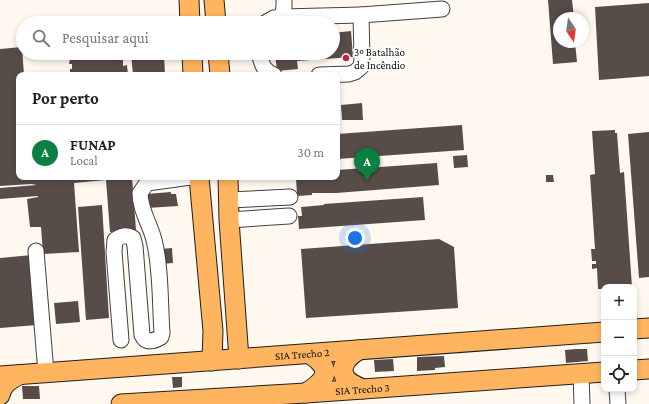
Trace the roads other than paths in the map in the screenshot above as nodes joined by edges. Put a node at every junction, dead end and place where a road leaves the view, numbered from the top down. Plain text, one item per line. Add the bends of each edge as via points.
1 (189, 0) edge
2 (214, 0) edge
3 (284, 0) edge
4 (442, 9) dead end
5 (361, 15) junction
6 (190, 16) edge
7 (215, 16) edge
8 (282, 16) edge
9 (322, 16) edge
10 (192, 60) edge
11 (219, 60) edge
12 (261, 60) edge
13 (193, 72) edge
14 (220, 72) edge
15 (266, 72) edge
16 (340, 74) edge
17 (170, 180) edge
18 (199, 180) edge
19 (228, 180) edge
20 (290, 197) dead end
21 (229, 200) junction
22 (289, 216) dead end
23 (229, 220) junction
24 (36, 251) dead end
25 (649, 328) edge
26 (637, 329) edge
27 (601, 332) edge
28 (121, 340) dead end
29 (359, 350) junction
30 (310, 354) junction
31 (239, 359) junction
32 (212, 361) junction
33 (649, 369) edge
34 (637, 370) edge
35 (46, 372) junction
36 (601, 372) edge
37 (19, 374) junction
38 (581, 374) junction
39 (0, 376) edge
40 (362, 389) junction
41 (617, 392) edge
42 (306, 393) junction
43 (0, 396) edge
44 (247, 400) edge
45 (217, 401) edge
46 (4, 404) edge
47 (121, 404) edge
48 (135, 404) edge
49 (582, 404) edge
50 (618, 404) edge

1 - 6 main road
2 - 7 main road
3 - 8 street
4 - 5 street
5 - 9 street
5 - 16 street via 361,67 355,72
10 - 13 main road
11 - 14 main road
12 - 15 street
17 - 28 street via 148,183 140,193 140,202 154,239 157,256 161,337 150,341 143,338 134,242 129,236 121,236 115,240 114,252
18 - 32 main road via 212,331
19 - 21 main road
20 - 21 street
21 - 23 main road
22 - 23 street
23 - 31 main road
24 - 35 street
25 - 26 main road
27 - 29 main road, SIA Trecho 2
29 - 30 main road, SIA Trecho 2
29 - 40 main road via 346,360 344,370 349,382
30 - 31 main road, SIA Trecho 2
30 - 42 main road via 323,364 324,375 317,386
31 - 32 main road, SIA Trecho 2
32 - 35 main road, SIA Trecho 2
33 - 34 main road
35 - 37 main road, SIA Trecho 2
36 - 38 main road, SIA Trecho 3
37 - 39 main road, SIA Trecho 2
37 - 43 main road via 4,384
38 - 40 main road, SIA Trecho 3
38 - 49 street
40 - 42 main road, SIA Trecho 3
41 - 50 street
42 - 44 main road, SIA Trecho 3
43 - 46 main road
44 - 45 main road, SIA Trecho 3
45 - 48 main road, SIA Trecho 3
47 - 48 main road, SIA Trecho 3

